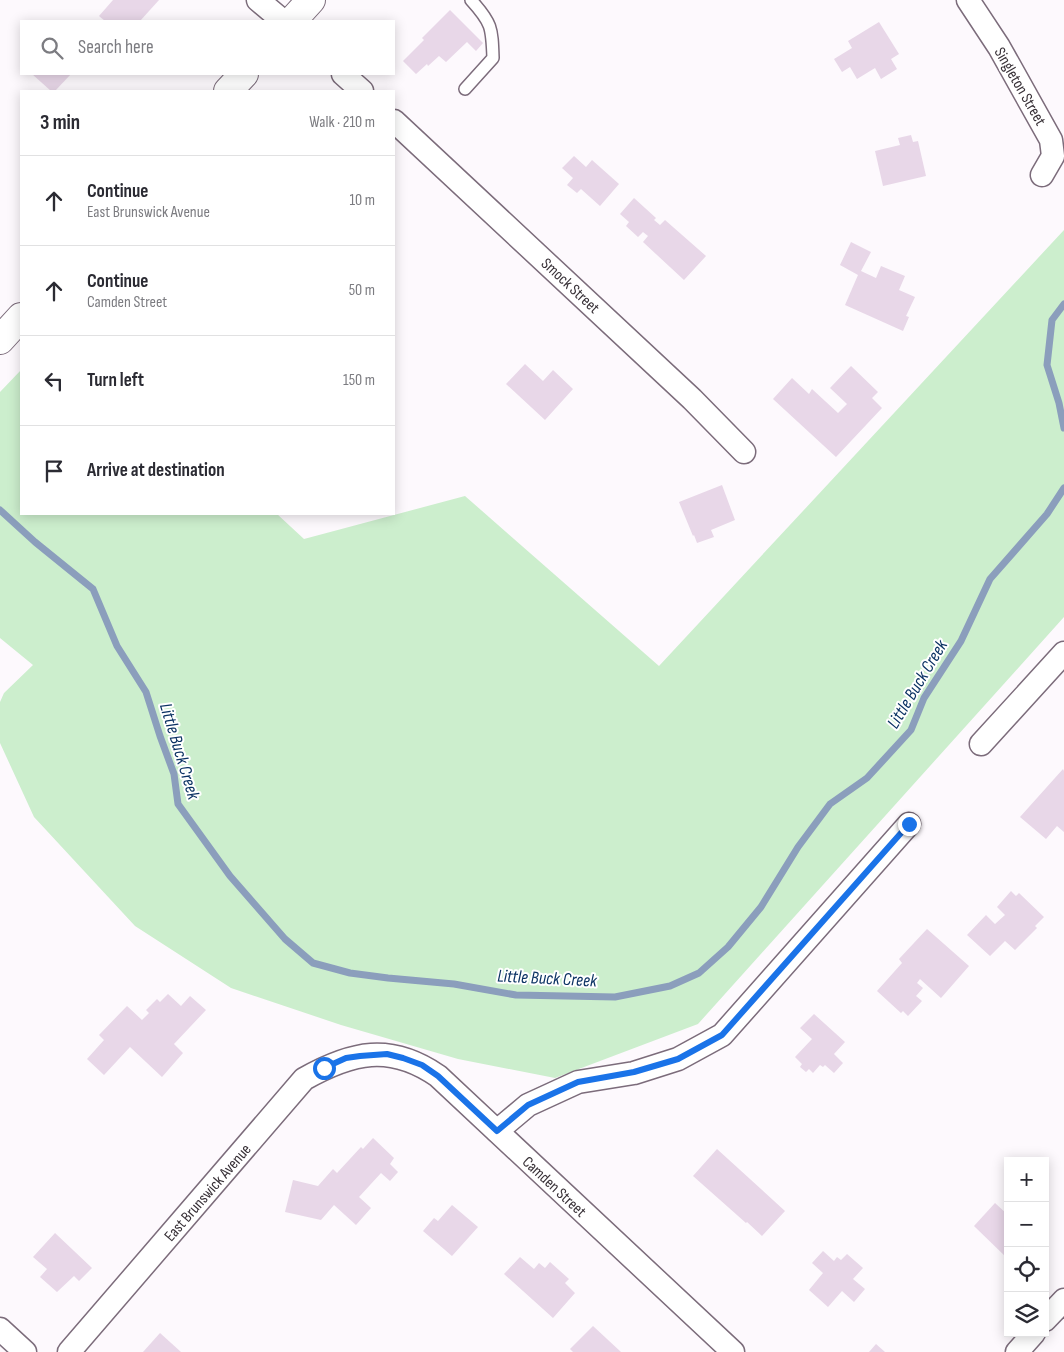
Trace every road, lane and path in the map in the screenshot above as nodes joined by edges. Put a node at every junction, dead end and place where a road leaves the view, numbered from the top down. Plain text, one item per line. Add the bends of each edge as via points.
1 (258, 0) edge
2 (311, 0) edge
3 (471, 0) edge
4 (968, 0) edge
5 (282, 20) edge
6 (293, 20) edge
7 (243, 75) edge
8 (344, 75) edge
9 (465, 89) dead end
10 (229, 90) edge
11 (361, 90) edge
12 (395, 121) edge
13 (1042, 175) dead end
14 (20, 318) edge
15 (0, 340) edge
16 (744, 452) dead end
17 (1064, 653) edge
18 (981, 744) dead end
19 (909, 824) dead end
20 (360, 1056) joint
21 (497, 1131) junction
22 (1064, 1300) edge
23 (1049, 1316) edge
24 (0, 1329) edge
25 (1030, 1337) edge
26 (25, 1352) edge
27 (69, 1352) edge
28 (733, 1352) edge
29 (1017, 1352) edge

1 - 5 street
2 - 6 main road
3 - 9 lane via 484,14 492,31 493,58
4 - 13 street, Singleton Street via 1052,140 1053,156
7 - 10 main road
8 - 11 street
12 - 16 street, Smock Street via 692,399
14 - 15 main road
17 - 18 street
19 - 21 street via 722,1035 678,1059 634,1072 578,1082 528,1105
20 - 21 street, Camden Street via 387,1054 422,1065
20 - 27 street, East Brunswick Avenue via 346,1058 304,1079
21 - 28 street, Camden Street
22 - 23 street
24 - 26 street
25 - 29 street

